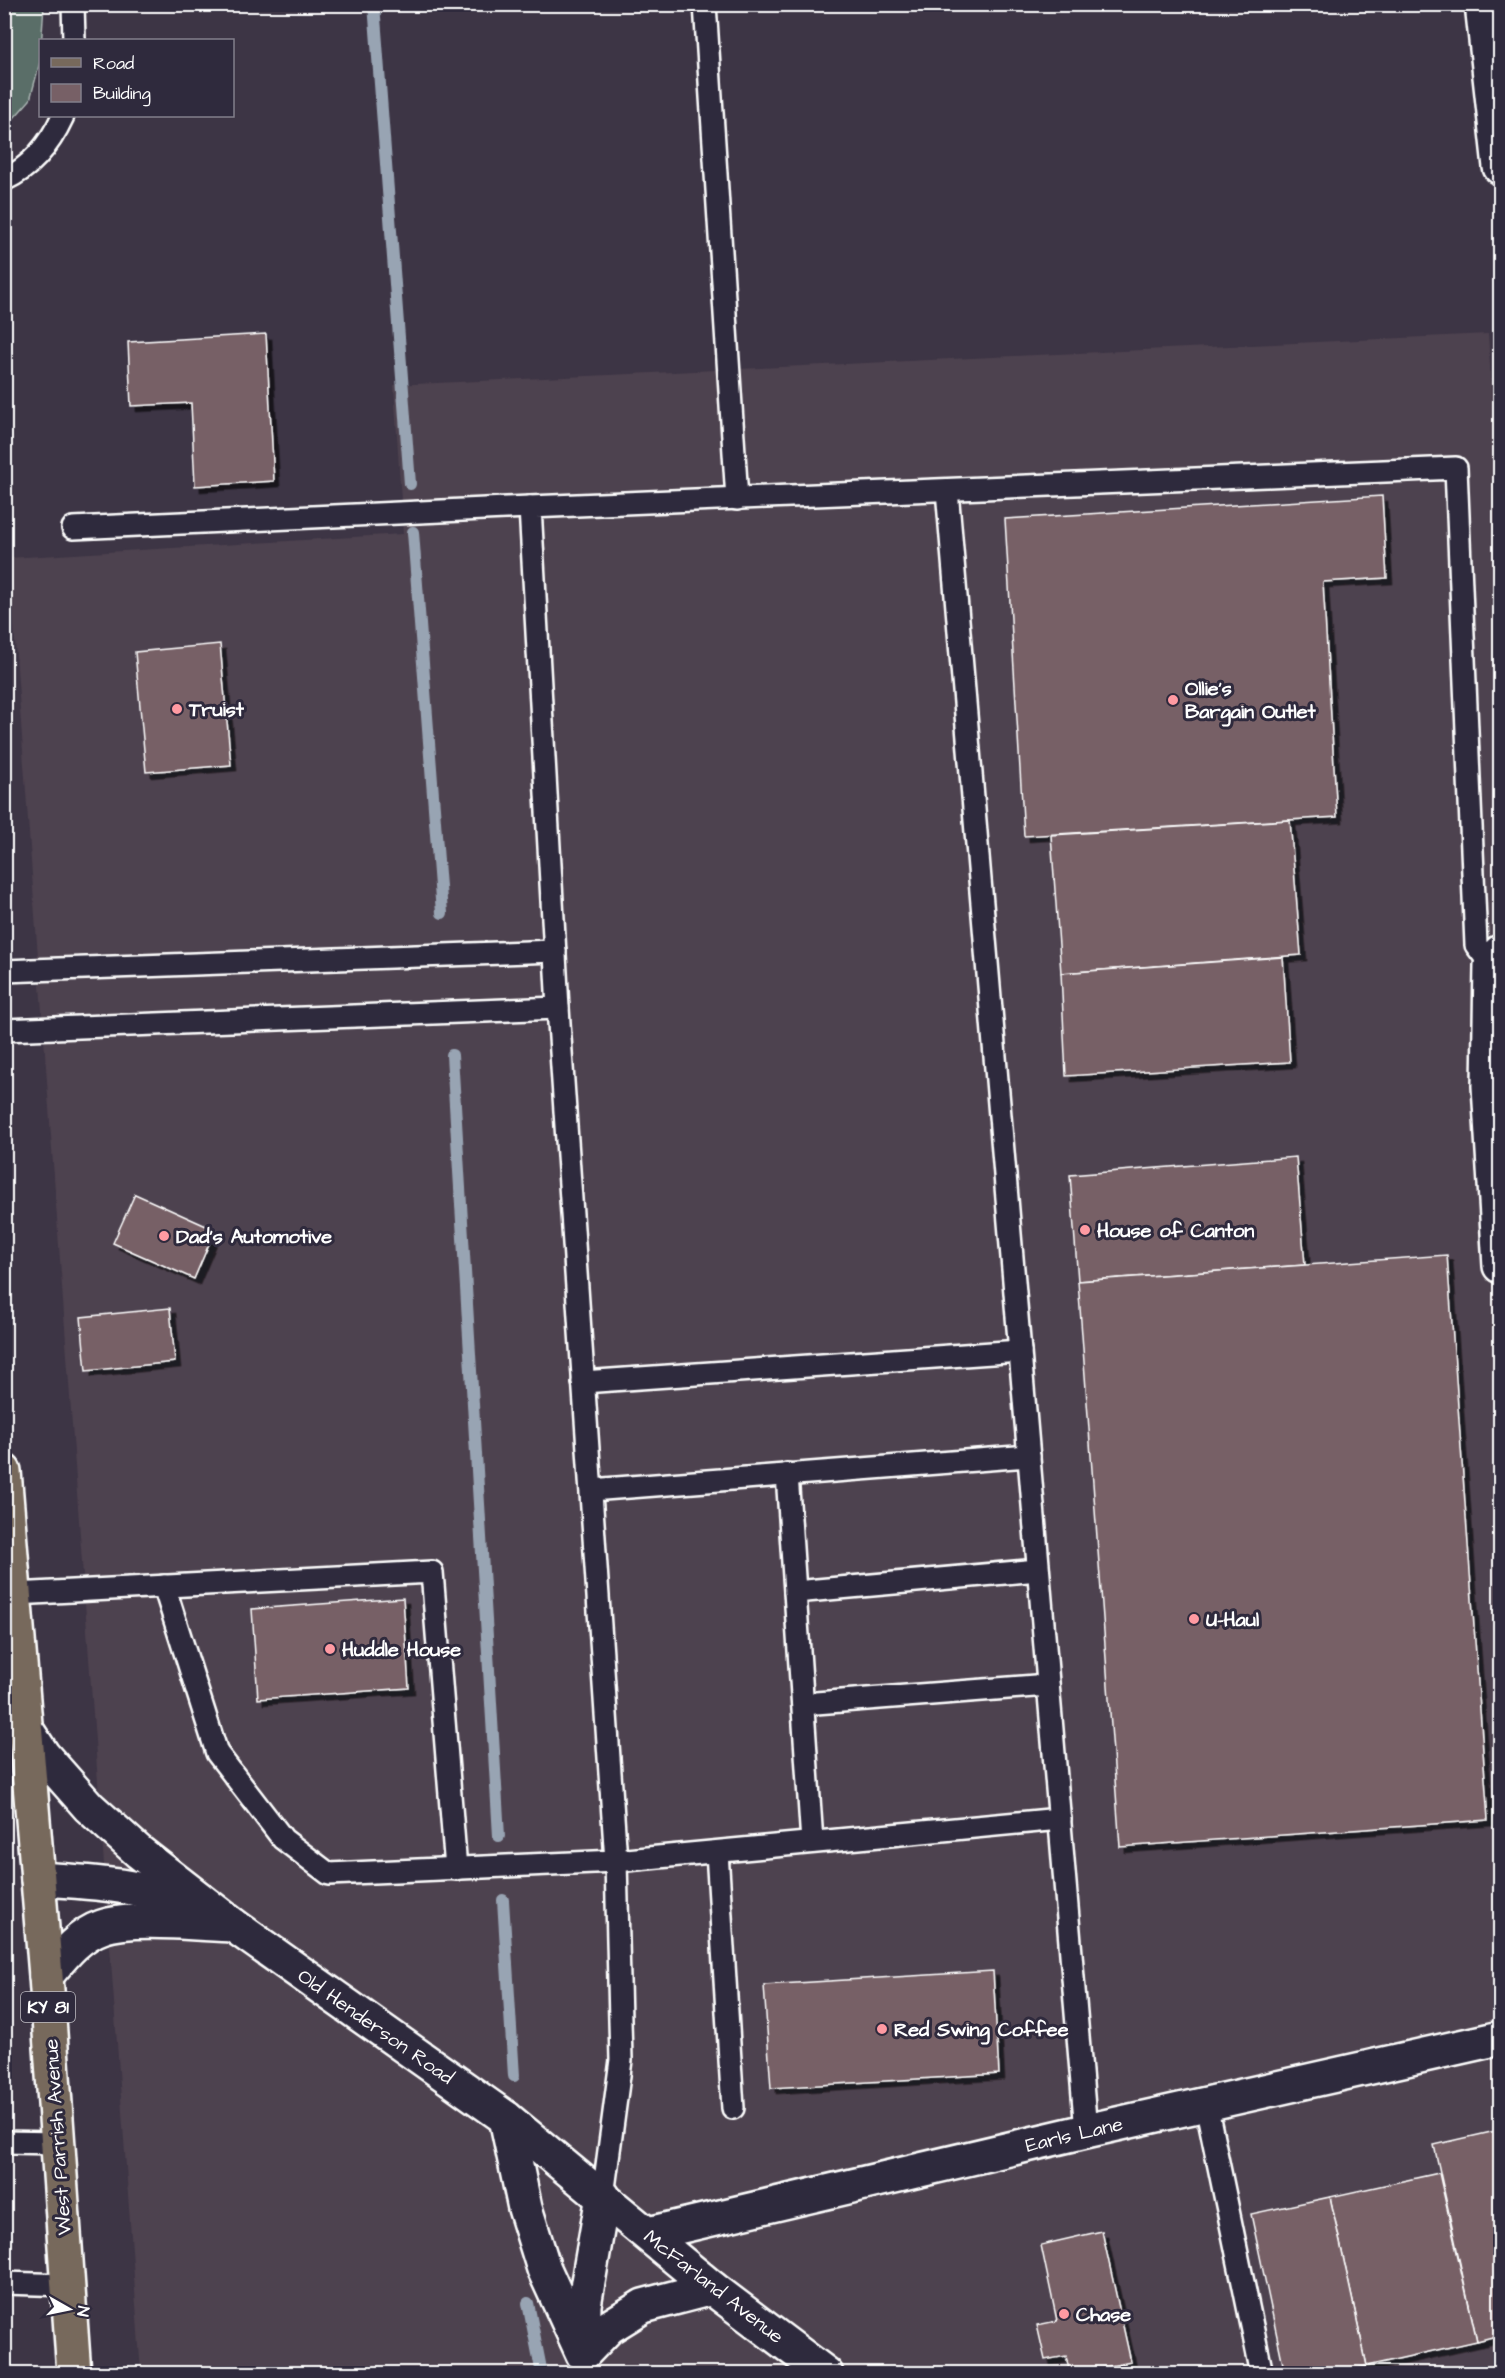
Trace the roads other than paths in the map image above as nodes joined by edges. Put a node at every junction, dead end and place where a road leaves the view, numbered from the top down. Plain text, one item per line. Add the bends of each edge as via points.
1 (73, 4) edge
2 (705, 4) edge
3 (1482, 4) edge
4 (74, 39) edge
5 (63, 117) edge
6 (1500, 167) edge
7 (4, 180) edge
8 (947, 490) junction
9 (736, 498) junction
10 (530, 507) junction
11 (73, 528) dead end
12 (555, 951) junction
13 (1496, 959) edge
14 (4, 971) edge
15 (558, 1008) junction
16 (4, 1030) edge
17 (1500, 1266) edge
18 (1020, 1351) junction
19 (584, 1382) junction
20 (1029, 1456) junction
21 (4, 1471) edge
22 (787, 1474) junction
23 (591, 1490) junction
24 (1038, 1570) junction
25 (164, 1586) junction
26 (795, 1592) junction
27 (15, 1594) junction
28 (1048, 1685) junction
29 (803, 1704) junction
30 (26, 1729) junction
31 (1060, 1819) junction
32 (812, 1842) junction
33 (717, 1852) junction
34 (616, 1861) junction
35 (456, 1869) junction
36 (38, 1879) junction
37 (233, 1925) junction
38 (46, 1976) junction
39 (1500, 2038) edge
40 (1206, 2104) junction
41 (733, 2108) dead end
42 (506, 2118) junction
43 (1086, 2131) junction
44 (4, 2142) edge
45 (58, 2143) junction
46 (603, 2196) junction
47 (648, 2234) junction
48 (4, 2283) edge
49 (68, 2285) junction
50 (712, 2288) junction
51 (584, 2364) edge
52 (74, 2373) edge
53 (826, 2373) edge
54 (1262, 2373) edge

1 - 4 lane
2 - 9 lane
3 - 6 street
5 - 7 lane via 55,134 35,159
8 - 9 lane
8 - 13 lane via 1456,468 1476,945
8 - 18 lane
9 - 10 lane
10 - 11 lane
10 - 12 lane
12 - 14 lane
12 - 15 lane
13 - 17 street via 1489,1086
15 - 16 lane
15 - 19 lane
18 - 19 lane
18 - 20 lane
19 - 23 lane
20 - 22 lane
20 - 24 lane
21 - 27 main road, West Parrish Avenue / KY 81
22 - 23 lane
22 - 26 lane
23 - 34 lane
24 - 26 lane
24 - 28 lane
25 - 27 lane
25 - 35 lane via 217,1753 283,1839 329,1874
25 - 35 lane via 432,1572
26 - 29 lane
27 - 30 main road, West Parrish Avenue / KY 81
28 - 29 lane
28 - 31 lane
29 - 32 lane
30 - 36 main road, West Parrish Avenue / KY 81
30 - 37 street, Old Henderson Road via 43,1755 89,1807 138,1852
31 - 32 lane
31 - 43 lane
32 - 33 lane
33 - 34 lane
33 - 41 lane
34 - 35 lane
34 - 46 lane via 621,2060
36 - 37 street via 90,1882 175,1897
36 - 38 main road, West Parrish Avenue / KY 81
37 - 38 street via 129,1922 101,1927 68,1950
37 - 42 street, Old Henderson Road
38 - 45 main road, West Parrish Avenue / KY 81
39 - 40 street, Earls Lane
40 - 43 street, Earls Lane
40 - 54 lane
42 - 46 street, Old Henderson Road
42 - 51 street via 525,2208 544,2269
43 - 47 street, Earls Lane
44 - 45 lane
45 - 49 main road, West Parrish Avenue / KY 81
46 - 47 street, McFarland Avenue
46 - 51 street via 584,2305
47 - 50 street, McFarland Avenue
48 - 49 lane
49 - 52 main road, West Parrish Avenue / KY 81
50 - 51 street via 644,2306 609,2327
50 - 53 street, McFarland Avenue

